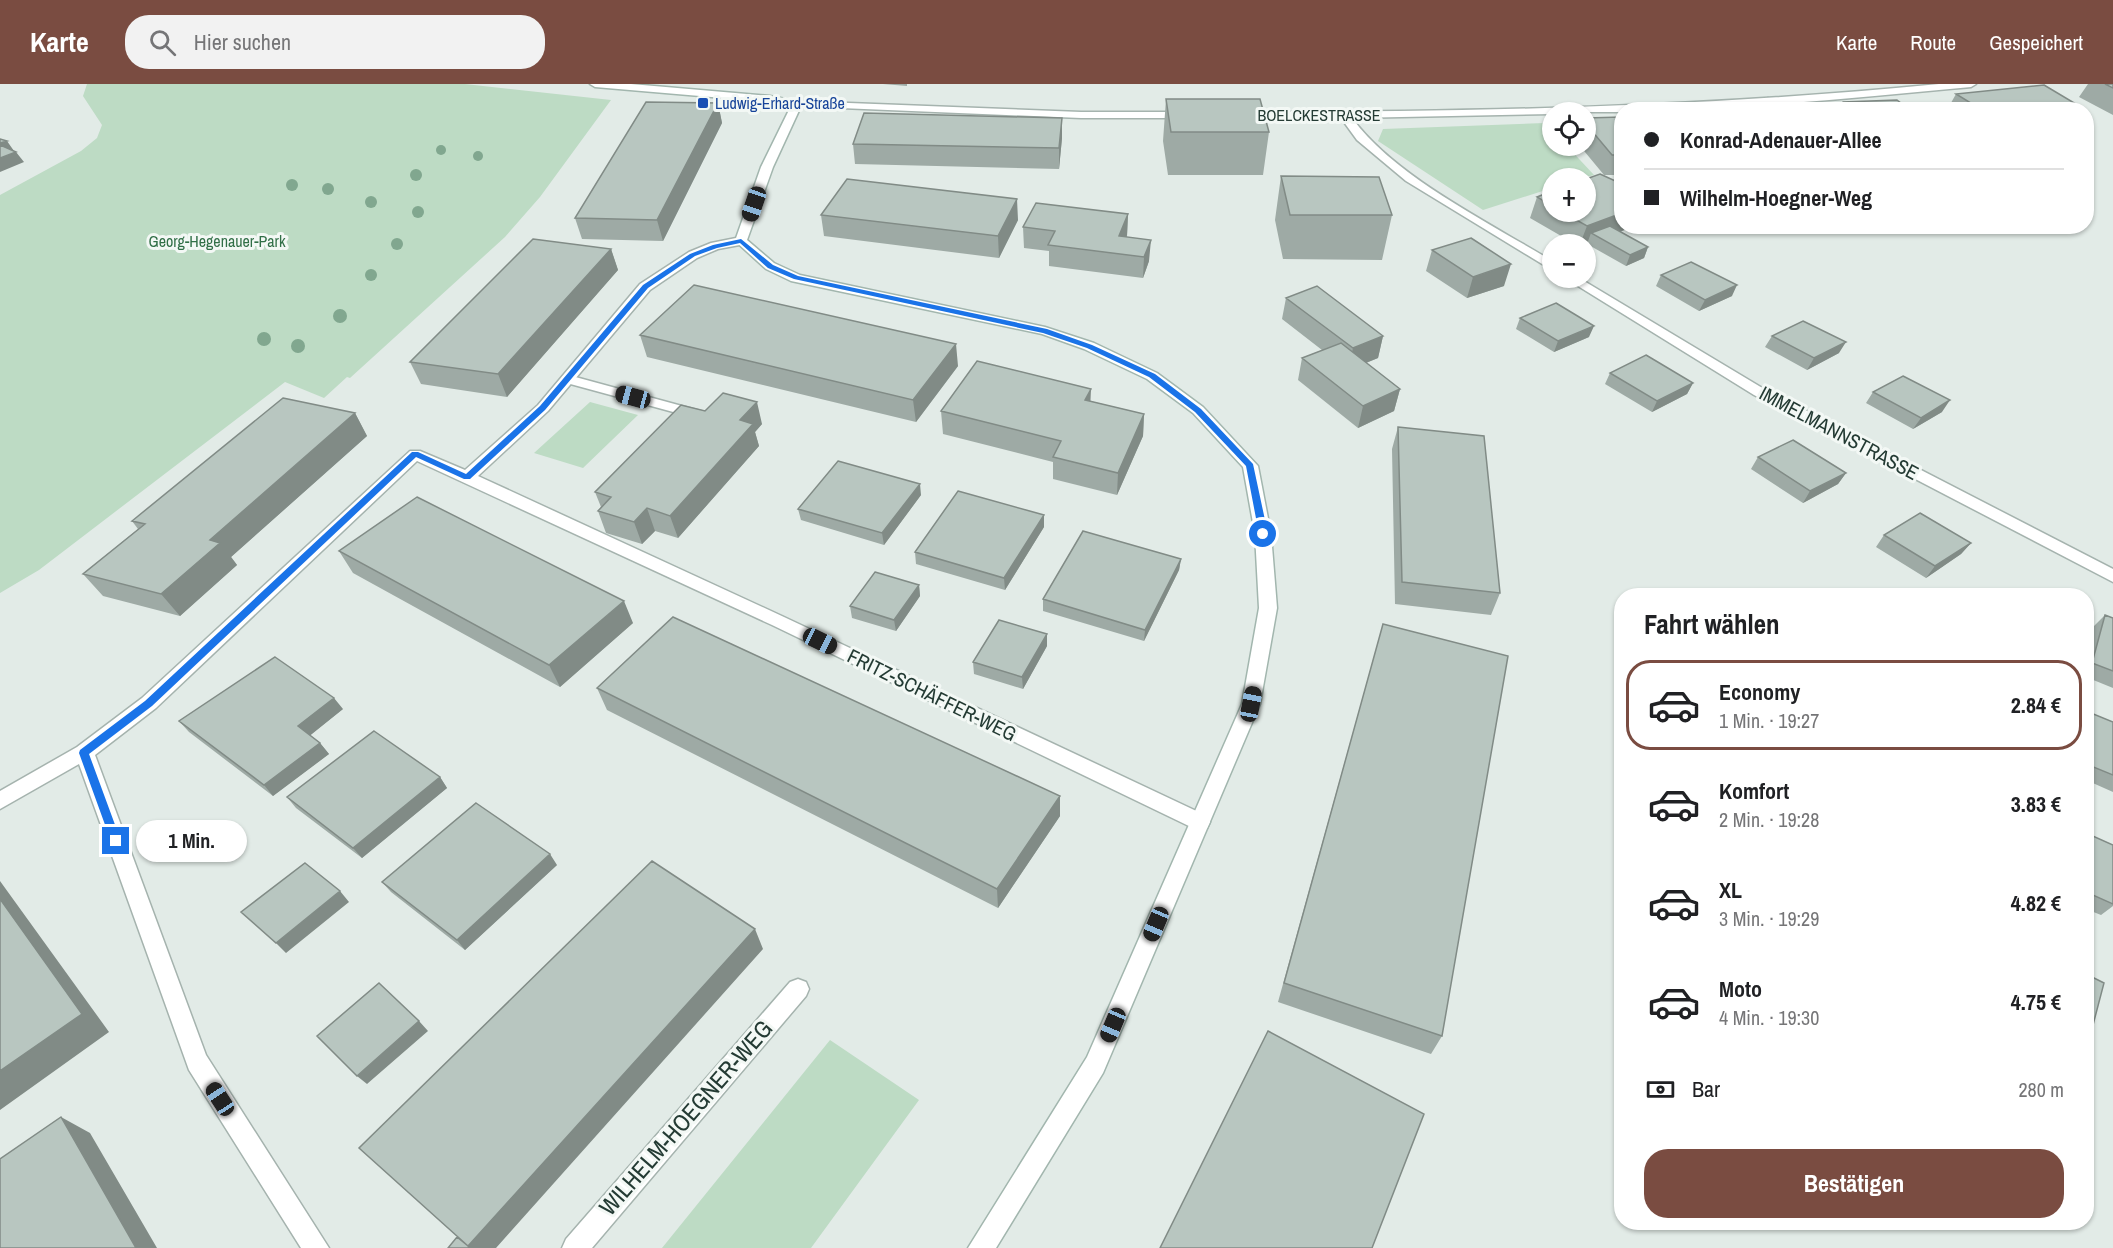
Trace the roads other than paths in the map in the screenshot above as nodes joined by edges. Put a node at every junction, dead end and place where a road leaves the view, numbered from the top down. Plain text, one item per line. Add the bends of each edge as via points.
1 (595, 84) edge
2 (1971, 84) edge
3 (1768, 101) joint
4 (1744, 102) edge
5 (797, 104) junction
6 (1614, 107) edge
7 (1201, 115) edge
8 (1225, 115) edge
9 (1345, 116) junction
10 (741, 241) junction
11 (1542, 260) edge
12 (1588, 288) edge
13 (567, 379) junction
14 (699, 415) edge
15 (467, 477) junction
16 (2113, 576) edge
17 (84, 753) junction
18 (0, 801) edge
19 (1200, 822) junction
20 (798, 989) dead end
21 (316, 1248) edge
22 (575, 1248) edge
23 (981, 1248) edge

1 - 5 street
2 - 3 street, BOELCKESTRASSE
3 - 4 street, BOELCKESTRASSE
5 - 7 street via 1069,115
5 - 10 street via 767,167
6 - 9 street, BOELCKESTRASSE
8 - 9 street, BOELCKESTRASSE
9 - 11 street via 1361,138 1410,179
10 - 13 street via 693,255 645,287
10 - 19 street via 770,266 796,278 1045,331 1089,346 1152,376 1198,410 1250,466 1263,534 1268,608 1251,704
12 - 16 street, IMMELMANNSTRASSE via 1760,392
13 - 14 street
13 - 15 street via 543,408
15 - 17 street via 415,454 149,703
15 - 19 street, FRITZ-SCHÄFFER-WEG
17 - 18 street
17 - 21 street via 196,1062
19 - 23 street via 1095,1065
20 - 22 street, WILHELM-HOEGNER-WEG

